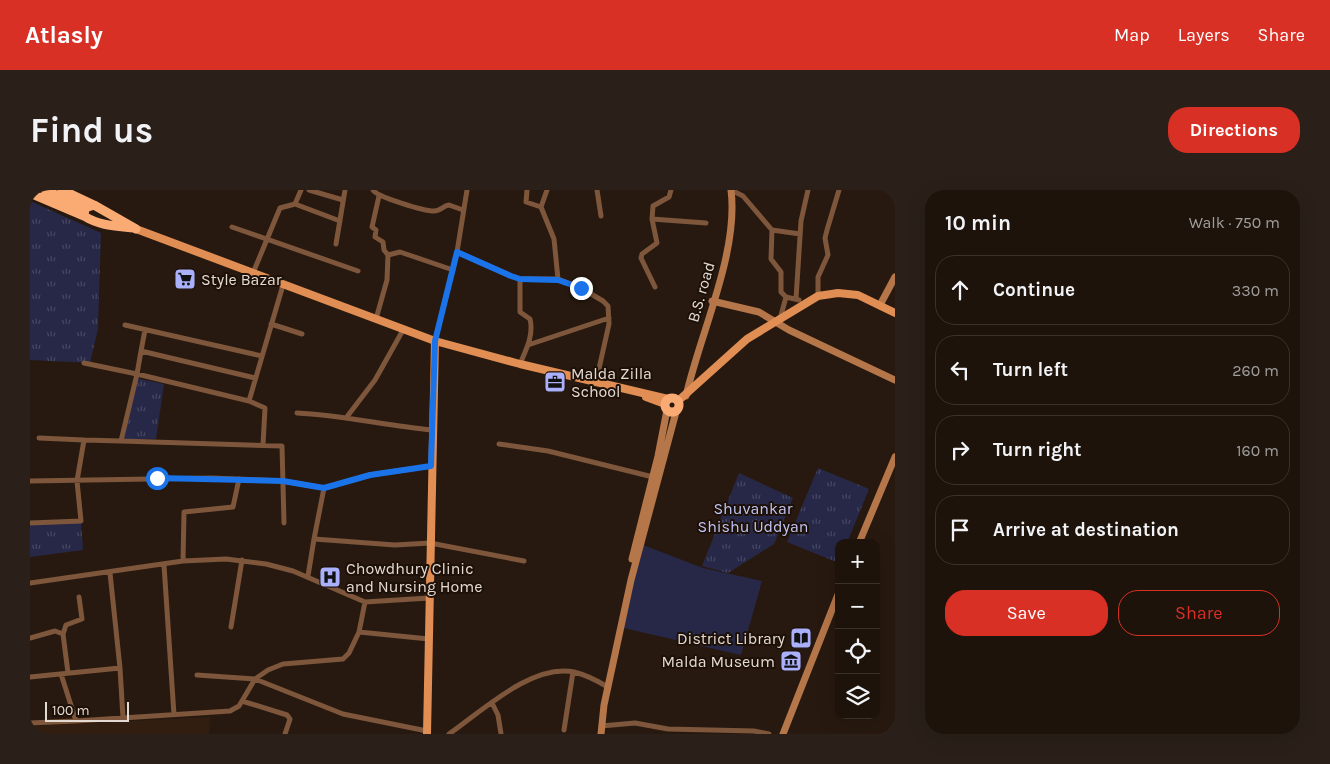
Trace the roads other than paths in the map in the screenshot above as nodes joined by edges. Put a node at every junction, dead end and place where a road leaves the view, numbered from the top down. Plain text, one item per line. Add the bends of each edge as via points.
1 (44, 190) edge
2 (62, 190) edge
3 (300, 190) edge
4 (309, 190) edge
5 (345, 190) edge
6 (373, 190) edge
7 (467, 190) edge
8 (527, 190) edge
9 (547, 190) edge
10 (597, 190) edge
11 (671, 190) edge
12 (731, 190) edge
13 (808, 190) edge
14 (840, 190) edge
15 (30, 193) edge
16 (379, 196) junction
17 (343, 200) junction
18 (295, 204) junction
19 (94, 205) junction
20 (541, 207) junction
21 (463, 210) junction
22 (84, 212) junction
23 (111, 214) junction
24 (602, 216) dead end
25 (652, 218) junction
26 (340, 221) junction
27 (706, 223) dead end
28 (102, 225) junction
29 (232, 227) dead end
30 (136, 229) junction
31 (772, 230) junction
32 (800, 234) junction
33 (267, 240) junction
34 (336, 244) dead end
35 (457, 252) junction
36 (388, 255) junction
37 (453, 270) junction
38 (358, 272) dead end
39 (253, 274) junction
40 (895, 277) edge
41 (520, 279) junction
42 (558, 280) junction
43 (283, 285) junction
44 (655, 287) dead end
45 (818, 296) junction
46 (786, 297) junction
47 (799, 301) junction
48 (712, 302) junction
49 (880, 305) junction
50 (895, 313) edge
51 (609, 318) junction
52 (376, 319) junction
53 (777, 320) junction
54 (125, 324) dead end
55 (271, 324) junction
56 (145, 330) junction
57 (403, 330) junction
58 (302, 334) dead end
59 (435, 341) junction
60 (528, 345) junction
61 (141, 350) junction
62 (262, 356) junction
63 (84, 362) dead end
64 (520, 364) junction
65 (136, 374) junction
66 (255, 378) junction
67 (895, 380) edge
68 (596, 382) junction
69 (249, 400) junction
70 (675, 403) junction
71 (297, 412) dead end
72 (346, 418) junction
73 (432, 430) junction
74 (39, 438) dead end
75 (84, 440) junction
76 (121, 441) junction
77 (499, 444) dead end
78 (263, 445) junction
79 (895, 457) edge
80 (431, 466) junction
81 (653, 477) junction
82 (239, 479) junction
83 (30, 481) edge
84 (78, 481) junction
85 (283, 481) junction
86 (324, 488) junction
87 (30, 523) edge
88 (284, 523) dead end
89 (314, 539) junction
90 (861, 539) edge
91 (430, 543) junction
92 (242, 560) junction
93 (524, 561) dead end
94 (184, 562) junction
95 (164, 565) junction
96 (110, 572) junction
97 (308, 576) junction
98 (30, 583) edge
99 (79, 597) dead end
100 (429, 598) junction
101 (364, 602) junction
102 (835, 602) edge
103 (231, 627) dead end
104 (359, 632) junction
105 (63, 634) junction
106 (30, 638) edge
107 (429, 639) junction
108 (120, 668) junction
109 (573, 672) junction
110 (68, 673) junction
111 (61, 674) junction
112 (197, 675) dead end
113 (30, 677) edge
114 (256, 679) junction
115 (606, 686) junction
116 (607, 694) junction
117 (242, 701) junction
118 (492, 703) junction
119 (174, 715) junction
120 (123, 718) junction
121 (76, 721) junction
122 (30, 722) edge
123 (602, 726) junction
124 (564, 730) dead end
125 (427, 732) edge
126 (452, 733) edge
127 (285, 734) edge
128 (502, 734) edge
129 (601, 734) edge
130 (769, 734) edge
131 (783, 734) edge

1 - 22 highway
2 - 19 highway
3 - 18 street
4 - 17 street
5 - 17 street
6 - 16 street
7 - 21 street
8 - 20 street via 526,202
9 - 20 street
10 - 24 street
11 - 25 street via 669,197 653,206
12 - 31 street via 743,196
12 - 48 street, B.S. road via 733,208 728,245
13 - 32 street
14 - 45 street via 827,230 828,255 818,278
15 - 22 highway
16 - 21 street via 432,211 449,205
16 - 36 street via 372,227
17 - 26 street
18 - 26 street
18 - 33 street via 280,208
19 - 22 highway
19 - 23 highway
20 - 42 street via 554,239
21 - 35 street
22 - 28 highway
23 - 28 highway via 108,223
23 - 30 highway
25 - 27 street
25 - 44 street via 657,243 641,258
26 - 34 street
28 - 30 highway
29 - 33 street
30 - 39 main road
31 - 32 street
31 - 46 street via 771,258 781,272 781,292
32 - 47 street
33 - 38 street
33 - 39 street
35 - 37 street
35 - 41 street
36 - 37 street via 400,252
36 - 52 street via 387,280
37 - 59 street
39 - 43 main road
40 - 49 street
41 - 42 street
41 - 60 street via 520,312 530,321
42 - 51 street via 603,301 608,306
43 - 52 main road
43 - 55 street
45 - 47 main road
45 - 49 main road via 847,293
46 - 47 street
46 - 53 street
47 - 53 main road
48 - 53 street via 759,312
48 - 70 street, B.S. road
49 - 50 main road
51 - 60 street
51 - 68 street
52 - 57 main road
53 - 67 street
53 - 70 main road via 750,338
54 - 56 street
55 - 58 street
55 - 62 street
56 - 61 street
56 - 62 street
57 - 59 main road
57 - 72 street via 376,380
59 - 64 main road
59 - 73 main road
60 - 64 street
61 - 65 street
61 - 66 street
62 - 66 street
63 - 65 street
64 - 68 main road
65 - 69 street
65 - 76 street
66 - 69 street
68 - 70 main road
69 - 78 street via 265,408
70 - 81 street via 666,420
70 - 116 street via 631,580
71 - 72 street
72 - 73 street
73 - 80 main road
74 - 75 street
75 - 76 street
75 - 84 street
76 - 78 street
77 - 81 street via 548,451
78 - 85 street via 282,446
79 - 90 street
80 - 86 street via 370,475
80 - 91 main road
81 - 115 street via 617,622
82 - 84 street
82 - 85 street
82 - 94 street via 233,507 184,512
83 - 84 street
84 - 87 street via 81,521
85 - 86 street
85 - 88 street
86 - 89 street
89 - 91 street via 395,545
89 - 97 street
91 - 93 street
91 - 100 main road
92 - 94 street
92 - 97 street
92 - 103 street
94 - 95 street
95 - 96 street
95 - 119 street
96 - 98 street
96 - 108 street
97 - 101 street
99 - 105 street via 82,620 66,625
100 - 101 street
100 - 107 main road
101 - 104 street
102 - 131 street
104 - 107 street
104 - 114 street via 349,653 342,659 283,664
105 - 106 street via 55,631
105 - 110 street
107 - 125 main road
108 - 110 street
108 - 120 street
109 - 115 street
109 - 118 street via 556,671 536,676
109 - 124 street
110 - 111 street
111 - 113 street
111 - 121 street
112 - 114 street
114 - 117 street
114 - 125 street via 344,714
115 - 116 street
116 - 123 street
117 - 119 street via 235,710
117 - 127 street via 288,716 290,720
118 - 126 street
118 - 128 street
119 - 120 street
120 - 121 street
121 - 122 street
123 - 129 street
123 - 130 street via 635,723 668,729

